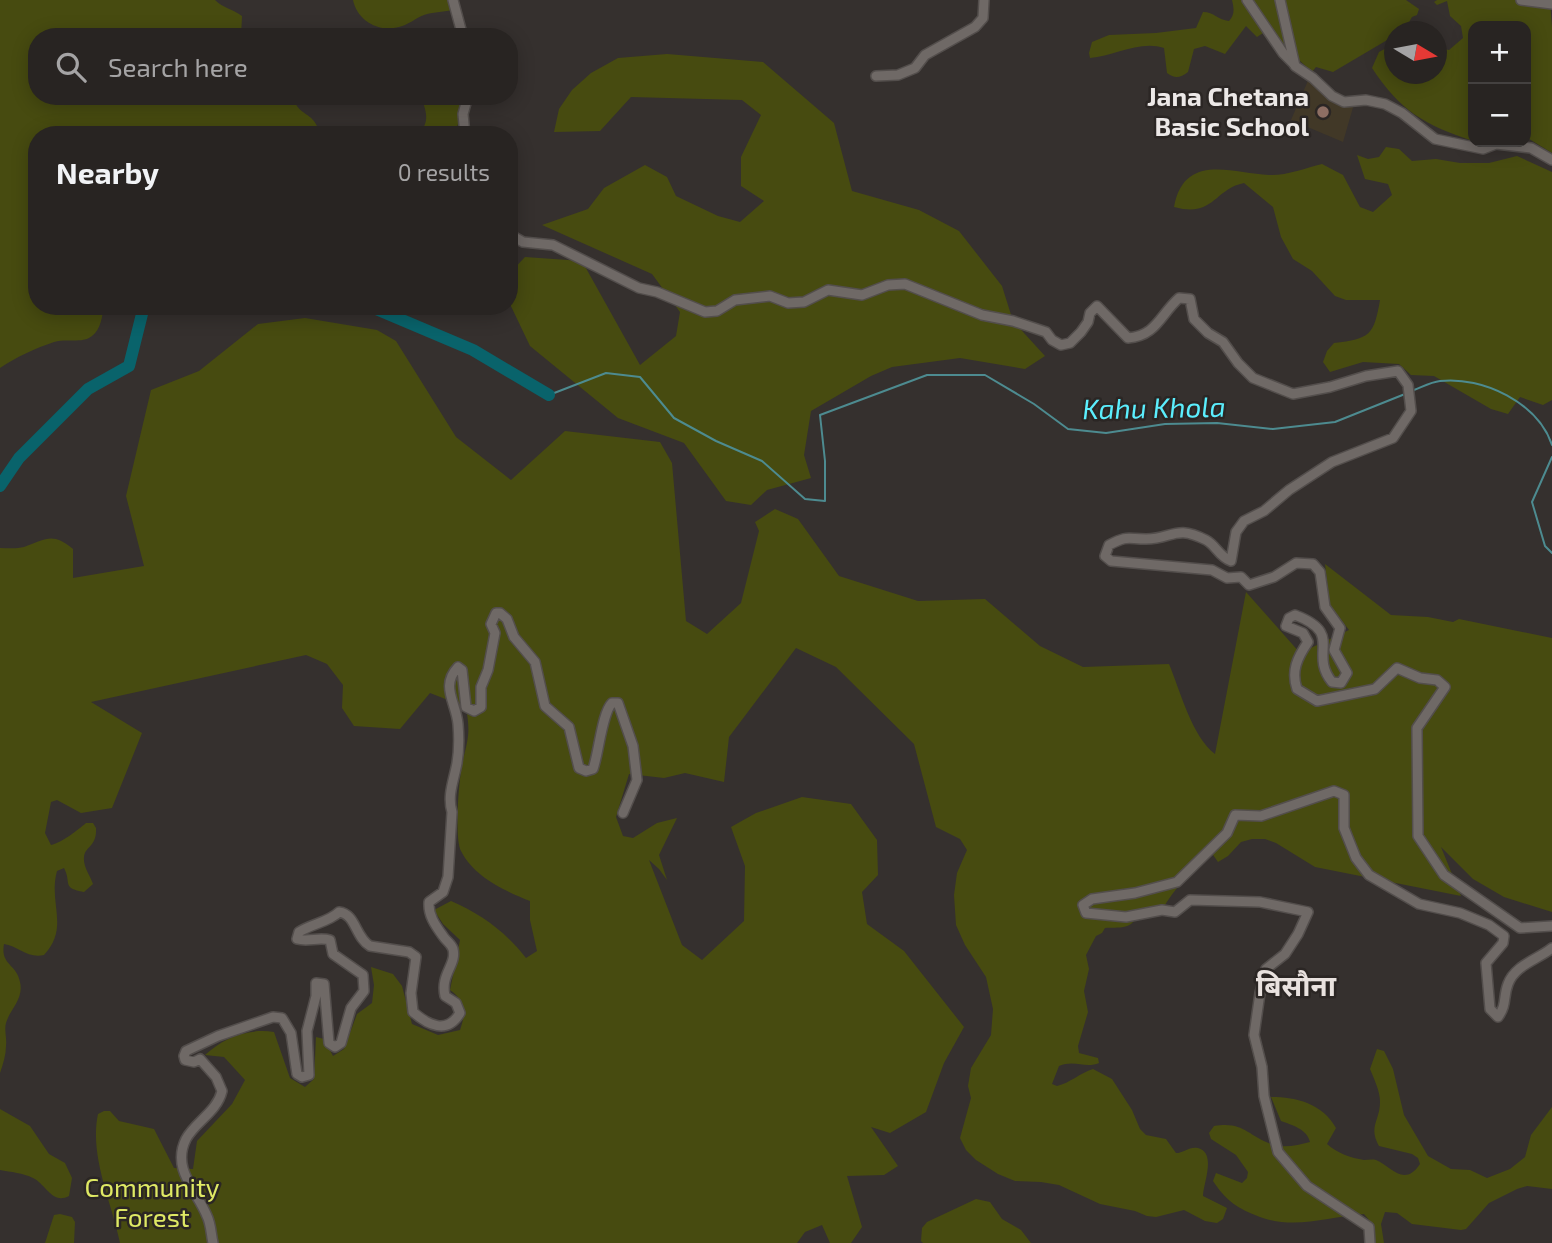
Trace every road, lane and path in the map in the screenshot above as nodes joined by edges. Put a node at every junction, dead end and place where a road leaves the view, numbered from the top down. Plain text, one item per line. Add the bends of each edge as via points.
1 (453, 0) edge
2 (984, 0) edge
3 (1247, 0) edge
4 (1280, 0) edge
5 (1521, 0) edge
6 (1552, 4) edge
7 (461, 28) edge
8 (1295, 66) junction
9 (876, 76) dead end
10 (466, 105) edge
11 (464, 126) edge
12 (1552, 160) edge
13 (518, 239) edge
14 (623, 813) dead end
15 (1552, 926) edge
16 (1552, 948) edge
17 (213, 1243) edge
18 (1370, 1243) edge

1 - 7 street
2 - 9 street via 983,18 975,27 925,55 915,68
3 - 8 street
4 - 8 street
5 - 6 street
8 - 12 street via 1332,96 1344,102 1385,104 1435,139 1483,149 1496,144 1531,148
10 - 11 street
13 - 15 street via 553,245 639,288 705,312 717,311 735,300 770,296 796,303 828,290 862,295 905,284 982,315 1045,332 1061,345 1081,332 1097,306 1128,338 1141,337 1179,298 1185,298 1193,304 1194,319 1223,342 1253,378 1293,394 1398,371 1408,385 1411,411 1393,438 1332,462 1244,521 1236,532 1231,561 1209,541 1179,531 1148,540 1125,537 1109,545 1105,556 1111,561 1212,570 1227,578 1241,577 1249,585 1274,578 1296,563 1313,565 1320,572 1325,607 1340,628 1334,650 1347,673 1340,683 1332,682 1325,672 1322,632 1313,622 1294,615 1286,626 1303,633 1308,642 1293,674 1297,689 1317,701 1375,689 1397,668 1437,680 1445,687 1417,728 1419,836 1444,875 1520,928
14 - 17 street via 636,780 634,746 618,703 606,709 593,769 579,768 569,727 545,706 535,662 514,637 507,619 496,613 481,706 474,711 466,706 462,670 458,667 450,675 458,726 449,803 448,877 443,892 429,902 428,911 453,951 443,985 445,996 456,1003 460,1013 440,1027 426,1024 413,1012 416,957 370,946 346,913 339,912 299,932 297,939 330,940 333,954 363,975 364,991 351,1007 341,1043 335,1047 329,1043 324,984 316,983 307,1031 309,1074 302,1077 297,1074 291,1033 282,1018 218,1036 186,1051 185,1060 200,1059 222,1091 186,1139 183,1153 183,1172 208,1217
16 - 18 street via 1519,968 1497,1017 1490,1009 1486,963 1504,936 1460,913 1419,904 1369,875 1343,828 1344,795 1334,791 1261,816 1235,815 1227,834 1177,881 1092,899 1083,905 1086,913 1126,917 1175,912 1190,900 1260,902 1308,912 1285,954 1266,969 1260,993 1254,1035 1264,1096 1278,1152 1307,1186 1369,1227

